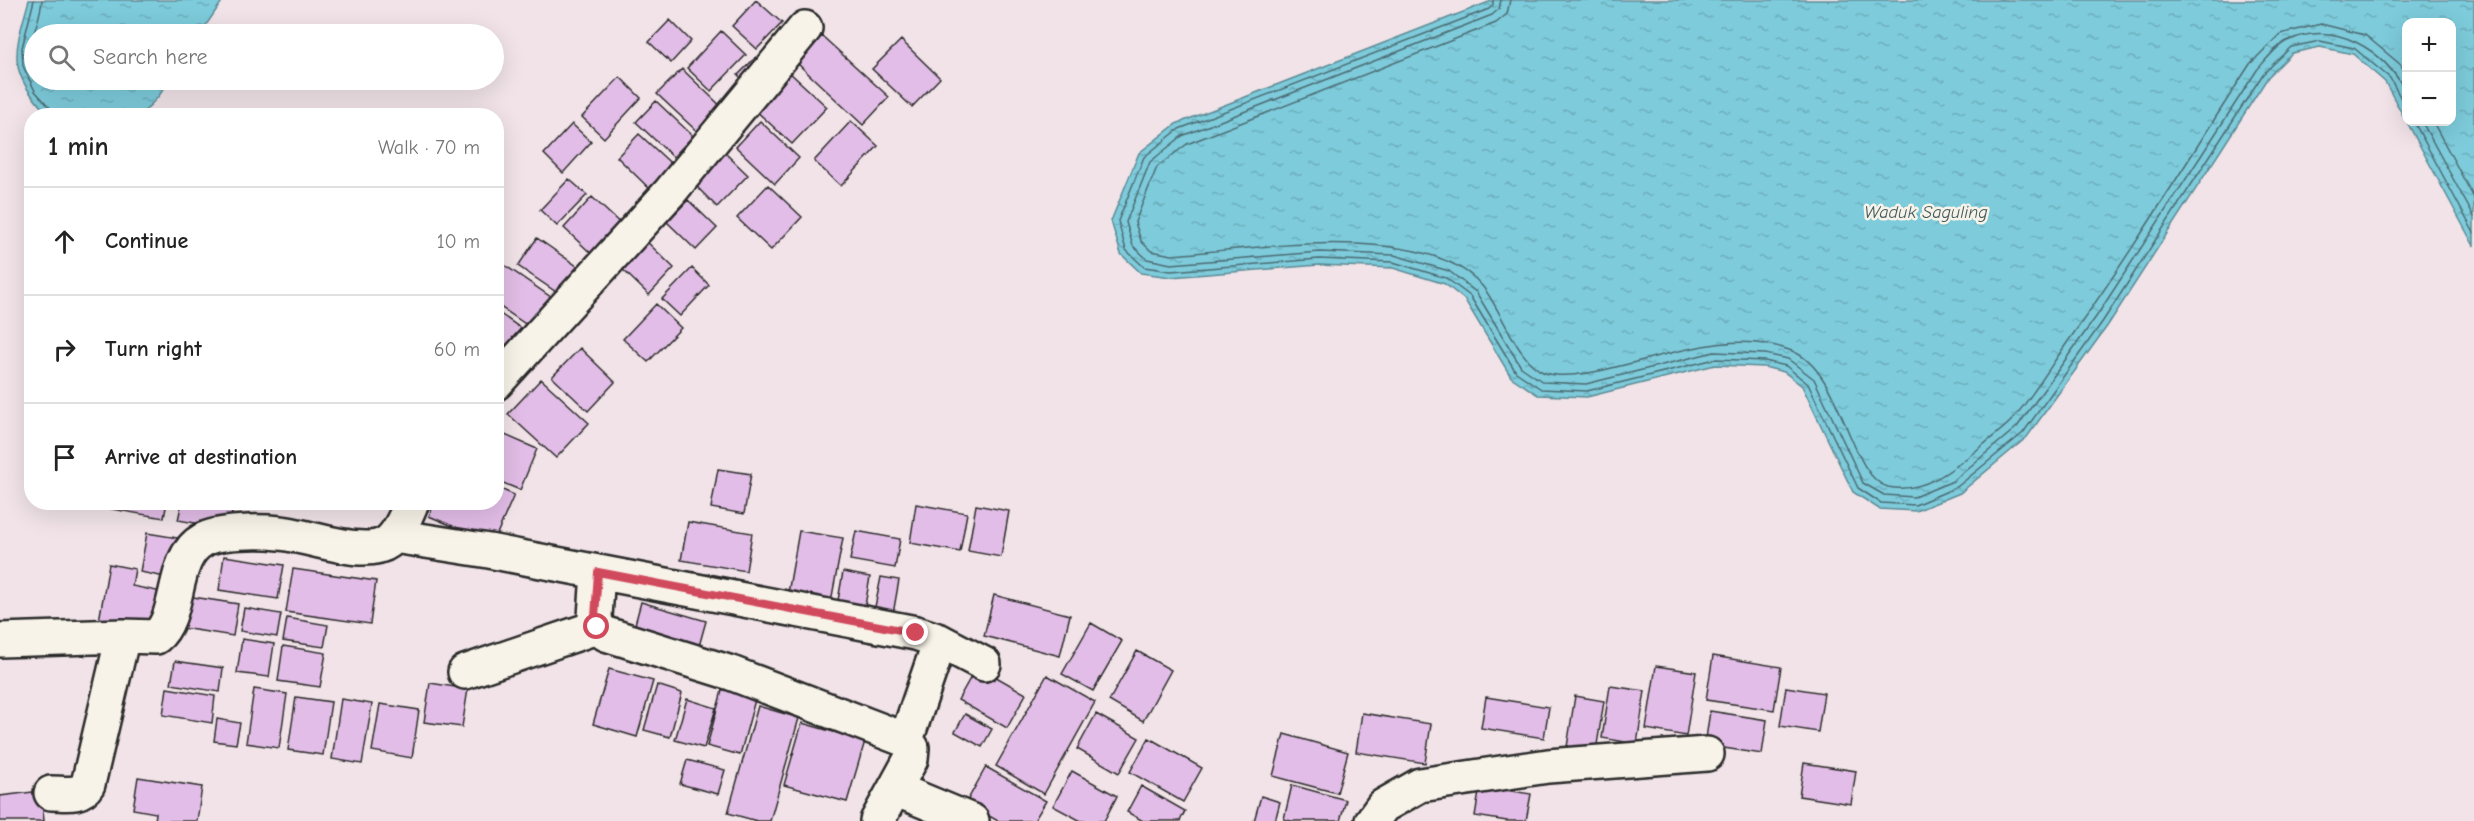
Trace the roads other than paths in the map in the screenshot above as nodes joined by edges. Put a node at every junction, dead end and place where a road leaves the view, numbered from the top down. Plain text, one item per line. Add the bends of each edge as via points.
1 (805, 28) dead end
2 (504, 374) edge
3 (408, 510) edge
4 (394, 536) junction
5 (598, 572) junction
6 (597, 627) junction
7 (123, 636) junction
8 (0, 640) edge
9 (940, 641) junction
10 (984, 664) dead end
11 (465, 672) dead end
12 (906, 740) junction
13 (1707, 754) dead end
14 (895, 789) junction
15 (51, 793) dead end
16 (877, 821) edge
17 (972, 821) edge
18 (1372, 821) edge

1 - 2 street via 670,192
3 - 4 street
4 - 5 street
4 - 7 street via 383,545 370,547 343,546 280,533 213,535 201,540 187,556 161,633 156,637
5 - 6 street
5 - 9 street via 916,633
6 - 11 street
6 - 12 street via 606,634 731,673
7 - 8 street
7 - 15 street via 88,784 78,793
9 - 10 street
9 - 12 street
12 - 14 street via 912,748 911,759
13 - 18 street via 1548,766 1420,785 1383,806
14 - 16 street
14 - 17 street

